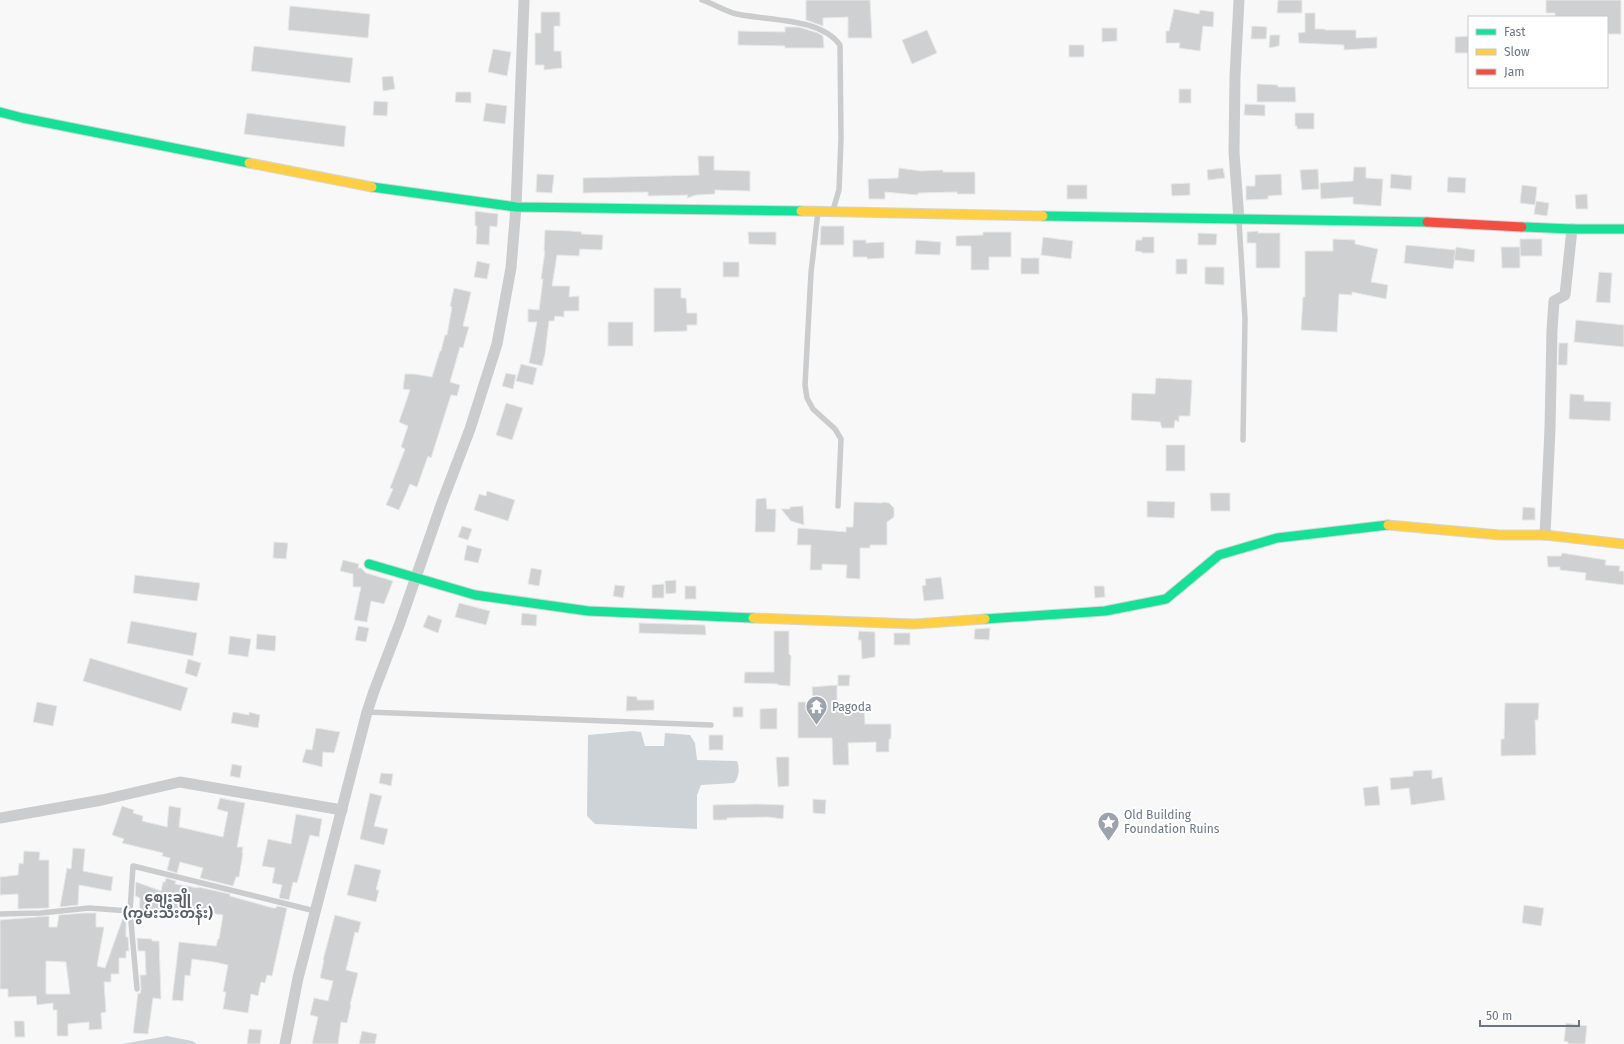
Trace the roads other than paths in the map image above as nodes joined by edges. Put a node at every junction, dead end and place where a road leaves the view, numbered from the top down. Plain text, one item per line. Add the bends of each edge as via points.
1 (524, 0) edge
2 (702, 0) edge
3 (1239, 0) edge
4 (0, 112) edge
5 (516, 207) junction
6 (818, 211) junction
7 (833, 211) junction
8 (1239, 220) junction
9 (1572, 229) junction
10 (1624, 229) edge
11 (1243, 440) dead end
12 (838, 506) dead end
13 (1545, 535) junction
14 (1624, 544) edge
15 (369, 564) dead end
16 (416, 578) junction
17 (367, 712) junction
18 (711, 725) dead end
19 (342, 810) junction
20 (0, 818) edge
21 (130, 911) junction
22 (315, 911) junction
23 (0, 914) edge
24 (137, 989) dead end
25 (285, 1044) edge

1 - 5 street
2 - 7 lane via 736,14 812,26 834,37 840,45 839,190
3 - 8 street via 1234,152
4 - 5 street via 371,187
5 - 6 street
5 - 16 street via 511,268 497,344 470,429
6 - 7 street
6 - 12 lane via 811,273 805,385 807,398 813,409 835,429 841,439
7 - 8 street
8 - 9 street via 1396,221
8 - 11 lane via 1245,319
9 - 10 street
9 - 13 street via 1565,295 1554,302 1552,323
13 - 14 street
13 - 16 street via 1500,535 1391,525 1277,538 1219,554 1166,599 1105,611 914,624 588,612 475,595
15 - 16 street
16 - 17 street
17 - 18 lane
17 - 19 street
19 - 20 street via 180,782 102,800
19 - 22 street
21 - 22 lane via 133,866
21 - 23 lane via 89,908
21 - 24 lane
22 - 25 street

